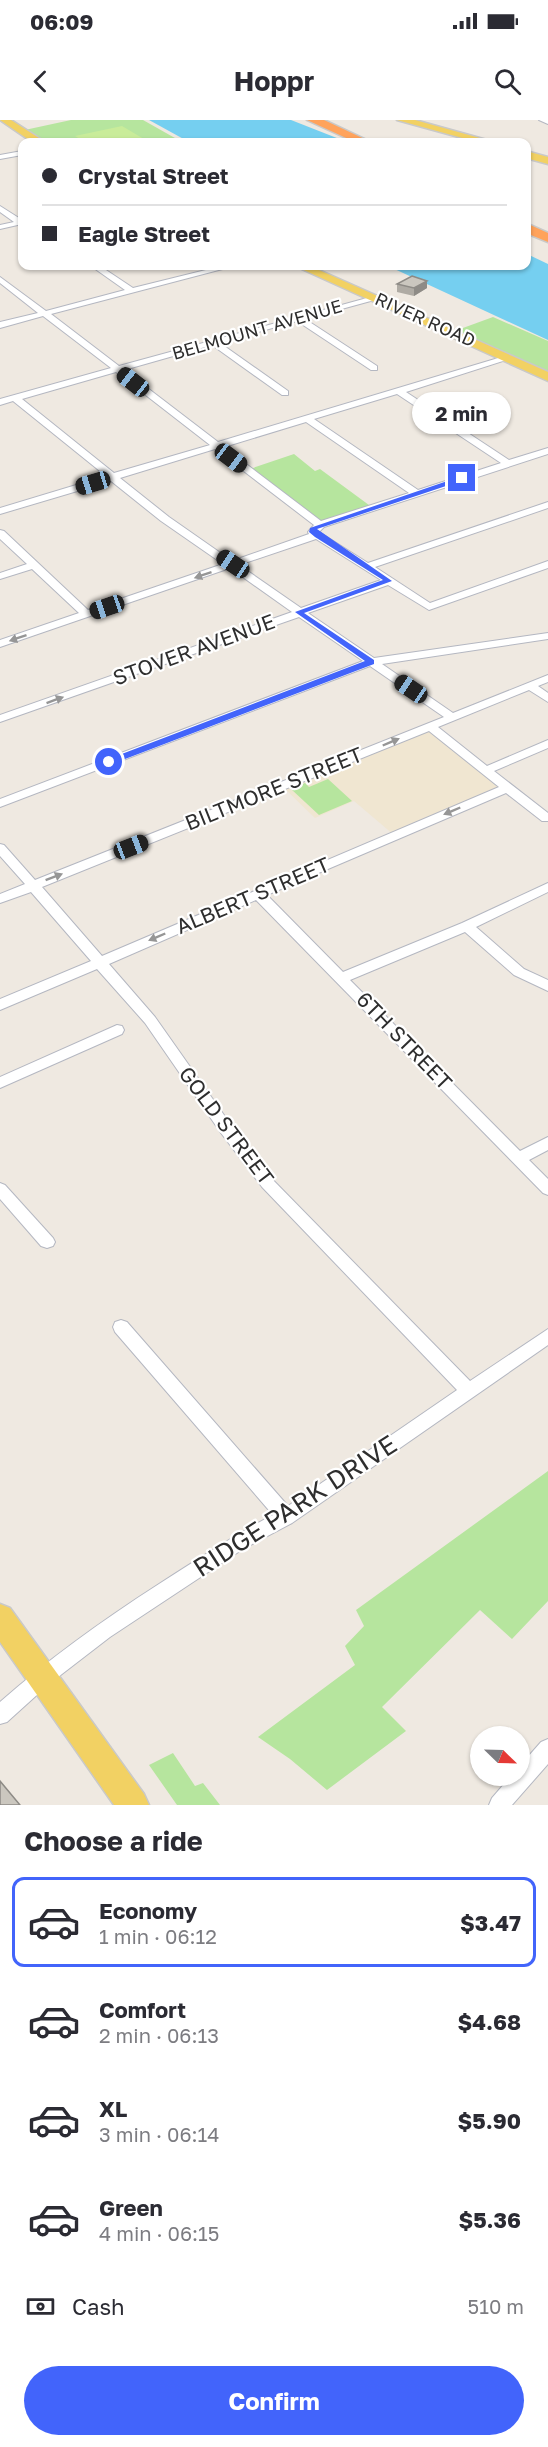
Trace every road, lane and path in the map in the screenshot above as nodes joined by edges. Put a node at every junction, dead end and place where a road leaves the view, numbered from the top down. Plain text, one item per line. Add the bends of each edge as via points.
1 (4, 120) edge
2 (313, 120) edge
3 (332, 120) edge
4 (402, 120) edge
5 (542, 120) edge
6 (548, 122) edge
7 (33, 138) edge
8 (363, 138) edge
9 (365, 138) edge
10 (472, 138) edge
11 (18, 154) edge
12 (531, 156) edge
13 (0, 157) edge
14 (548, 161) edge
15 (0, 208) edge
16 (18, 220) edge
17 (18, 223) edge
18 (0, 227) edge
19 (531, 231) edge
20 (531, 235) edge
21 (531, 244) edge
22 (547, 245) edge
23 (101, 270) edge
24 (214, 270) edge
25 (311, 270) edge
26 (0, 279) edge
27 (131, 291) junction
28 (375, 297) junction
29 (45, 313) junction
30 (299, 319) junction
31 (0, 325) edge
32 (213, 342) junction
33 (508, 358) junction
34 (374, 368) dead end
35 (117, 369) junction
36 (548, 377) edge
37 (400, 392) junction
38 (285, 393) dead end
39 (15, 398) junction
40 (0, 402) edge
41 (308, 419) junction
42 (216, 446) junction
43 (548, 451) edge
44 (507, 463) junction
45 (113, 477) junction
46 (416, 493) junction
47 (548, 505) edge
48 (0, 511) edge
49 (319, 530) junction
50 (0, 533) edge
51 (233, 564) junction
52 (548, 564) edge
53 (33, 565) junction
54 (366, 567) junction
55 (0, 576) edge
56 (389, 581) junction
57 (298, 612) junction
58 (86, 614) junction
59 (548, 636) edge
60 (0, 644) edge
61 (371, 662) junction
62 (548, 678) edge
63 (530, 685) junction
64 (548, 699) edge
65 (450, 716) junction
66 (0, 719) edge
67 (429, 726) junction
68 (548, 744) edge
69 (485, 771) junction
70 (506, 788) junction
71 (0, 803) edge
72 (546, 818) dead end
73 (0, 848) edge
74 (32, 886) junction
75 (548, 887) edge
76 (258, 894) junction
77 (0, 899) edge
78 (467, 926) junction
79 (99, 962) junction
80 (342, 978) junction
81 (548, 987) edge
82 (0, 1005) edge
83 (117, 1030) dead end
84 (0, 1083) edge
85 (548, 1143) edge
86 (519, 1159) junction
87 (0, 1189) edge
88 (548, 1190) edge
89 (47, 1242) dead end
90 (121, 1327) dead end
91 (548, 1336) edge
92 (469, 1391) junction
93 (286, 1517) junction
94 (0, 1618) edge
95 (42, 1677) junction
96 (0, 1715) edge
97 (548, 1749) edge
98 (133, 1805) edge
99 (499, 1805) edge

1 - 7 main road
2 - 8 highway
3 - 9 highway
4 - 10 main road
5 - 6 street
11 - 13 street
12 - 14 main road
15 - 16 street
17 - 18 street
19 - 22 highway
20 - 22 highway
21 - 22 highway
23 - 27 street
24 - 27 street
25 - 28 main road, RIVER ROAD
26 - 29 street
27 - 29 street
28 - 30 street, BELMOUNT AVENUE
28 - 33 main road, RIVER ROAD
29 - 31 street
29 - 35 street
30 - 32 street, BELMOUNT AVENUE
30 - 34 street
32 - 35 street, BELMOUNT AVENUE
32 - 38 street
33 - 36 main road, RIVER ROAD
33 - 37 street
35 - 39 street, BELMOUNT AVENUE
35 - 42 street
37 - 41 street
37 - 44 street
39 - 40 street, BELMOUNT AVENUE
39 - 45 street
41 - 42 street
41 - 46 street
42 - 45 street
42 - 49 street
43 - 44 street
44 - 46 street
45 - 48 street
45 - 51 street via 165,519
46 - 49 street
47 - 54 street
49 - 51 street
49 - 54 street
50 - 53 street
51 - 57 street
51 -> 58 street
52 - 56 street via 429,607
53 - 55 street
53 - 58 street
54 - 56 street
56 - 57 street, STOVER AVENUE
57 - 61 street
66 -> 57 street, STOVER AVENUE
58 -> 60 street
59 - 61 street
61 - 65 street
61 - 71 street
62 - 63 street, BILTMORE STREET
63 - 64 street
63 - 65 street, BILTMORE STREET
65 - 67 street, BILTMORE STREET
67 - 69 street
74 -> 67 street, BILTMORE STREET
68 - 69 street
69 - 70 street
70 - 72 street
70 -> 76 street, ALBERT STREET
73 - 74 street, GOLD STREET
74 - 77 street, BILTMORE STREET
74 - 79 street, GOLD STREET
75 - 78 street
76 -> 79 street, ALBERT STREET
76 - 80 street, 6TH STREET
78 - 80 street
78 - 81 street via 519,972
79 - 82 street, ALBERT STREET
79 - 92 street, GOLD STREET via 150,1020 267,1183
80 - 86 street, 6TH STREET
83 - 84 street
85 - 86 street
86 - 88 street, 6TH STREET
87 - 89 street
90 - 93 street
91 - 92 street, RIDGE PARK DRIVE
92 - 93 street, RIDGE PARK DRIVE
93 - 95 street, RIDGE PARK DRIVE via 237,1543 103,1631
94 - 95 main road
95 - 96 street, RIDGE PARK DRIVE
95 - 98 main road
97 - 99 street

